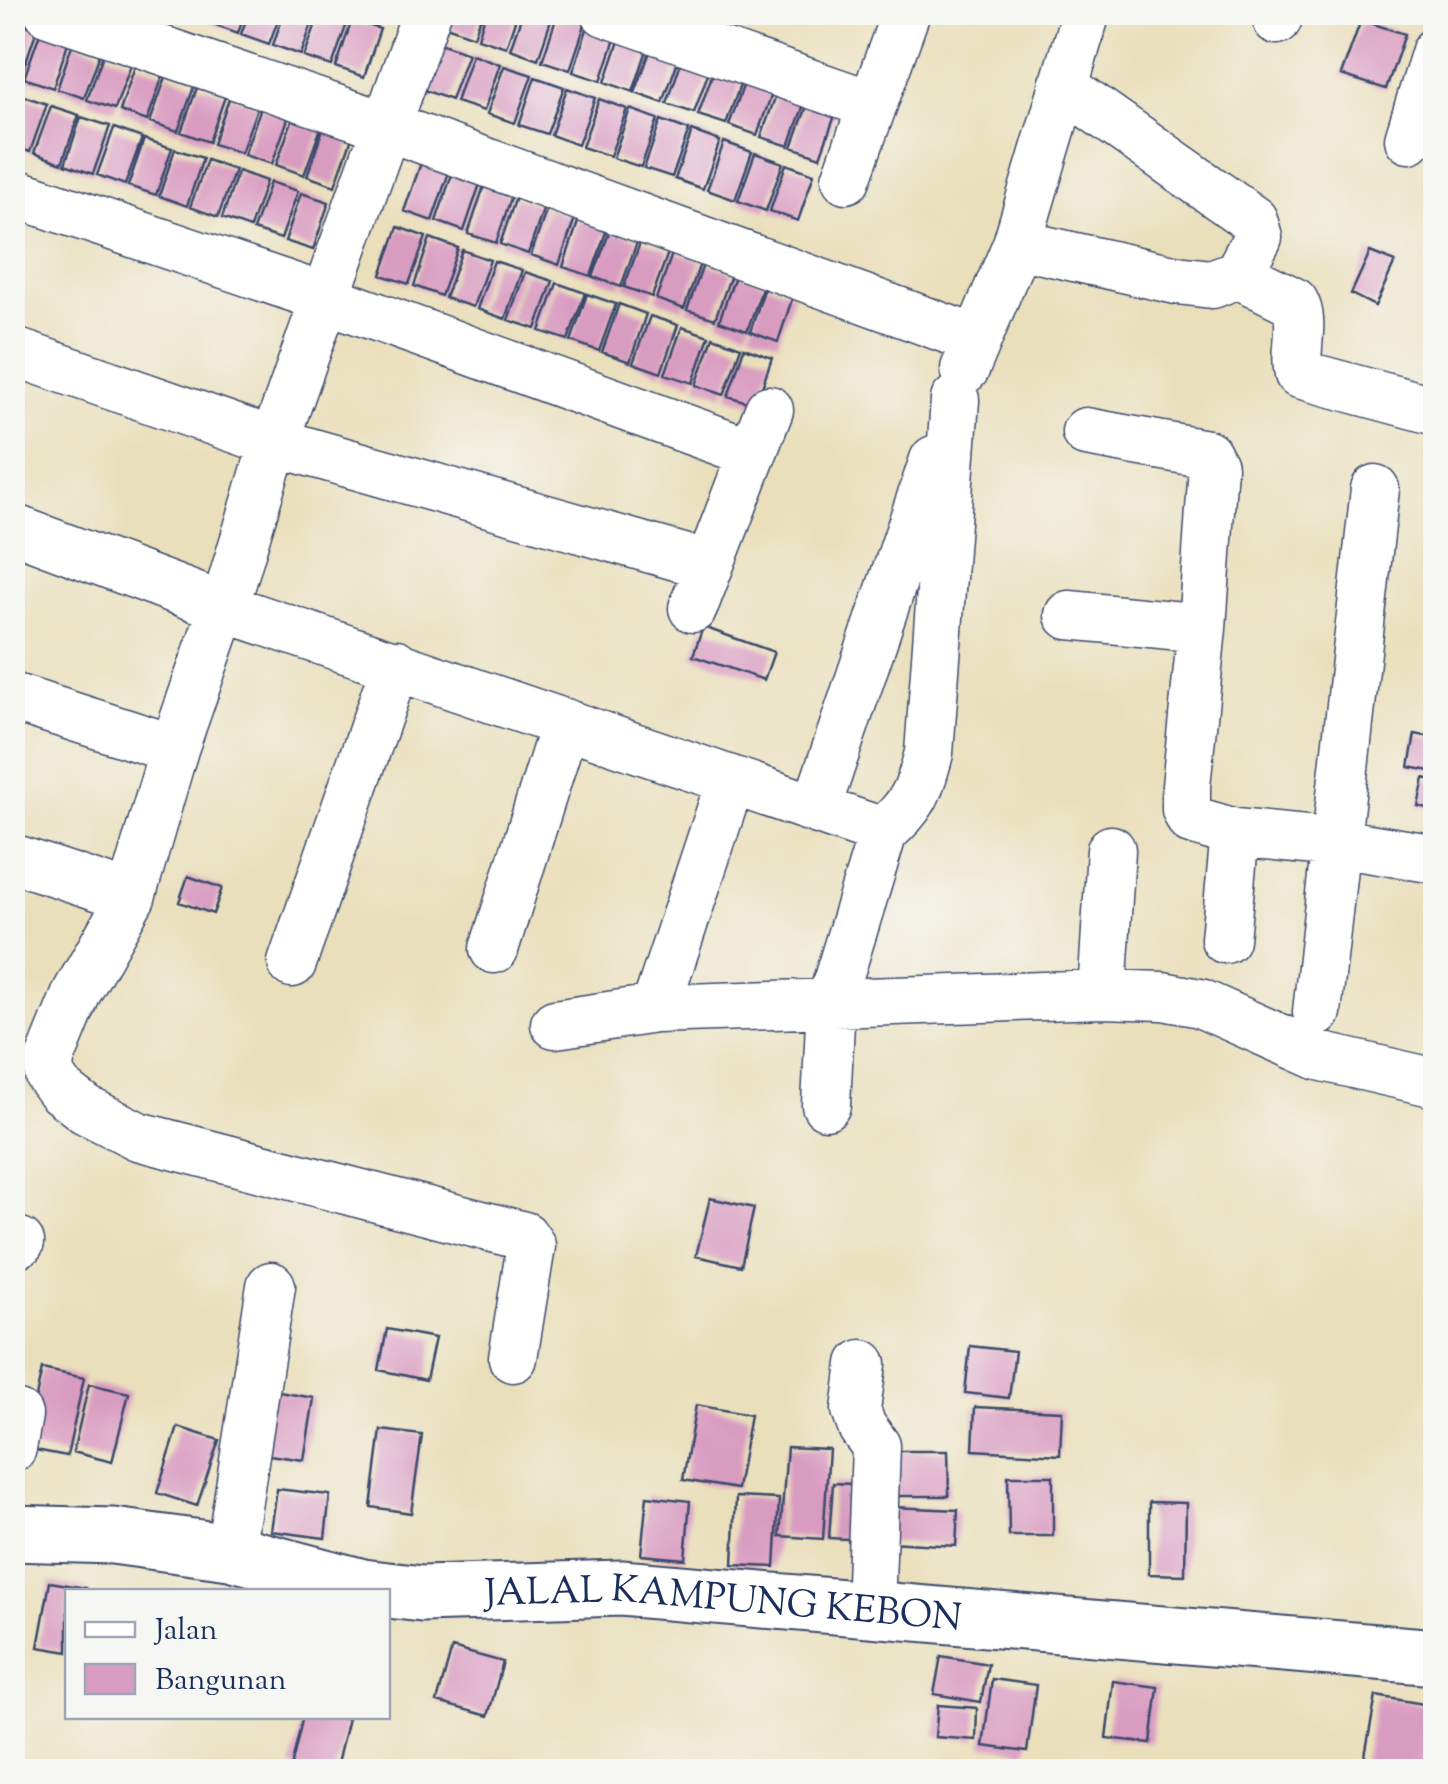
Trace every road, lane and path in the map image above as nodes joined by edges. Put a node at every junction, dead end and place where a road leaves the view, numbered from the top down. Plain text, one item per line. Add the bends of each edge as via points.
1 (49, 12) edge
2 (427, 12) edge
3 (605, 12) edge
4 (906, 12) edge
5 (1086, 12) edge
6 (711, 30) edge
7 (1436, 50) edge
8 (1063, 86) junction
9 (872, 105) junction
10 (386, 126) junction
11 (1409, 138) dead end
12 (846, 179) dead end
13 (12, 192) edge
14 (1017, 244) junction
15 (1238, 274) junction
16 (325, 298) junction
17 (976, 339) junction
18 (12, 351) edge
19 (955, 400) junction
20 (1436, 412) edge
21 (1086, 432) dead end
22 (274, 442) junction
23 (1375, 489) dead end
24 (12, 528) edge
25 (223, 607) junction
26 (1069, 615) dead end
27 (1202, 628) junction
28 (396, 664) junction
29 (12, 697) edge
30 (565, 722) junction
31 (174, 750) junction
32 (732, 780) junction
33 (816, 809) junction
34 (883, 832) junction
35 (1234, 833) junction
36 (1337, 843) junction
37 (1111, 850) dead end
38 (12, 858) edge
39 (1436, 859) edge
40 (131, 896) junction
41 (1225, 939) dead end
42 (494, 949) dead end
43 (292, 963) dead end
44 (1102, 994) junction
45 (831, 1002) junction
46 (656, 1009) junction
47 (1317, 1012) dead end
48 (555, 1024) dead end
49 (1436, 1083) edge
50 (826, 1105) dead end
51 (272, 1286) dead end
52 (513, 1358) dead end
53 (862, 1364) dead end
54 (12, 1533) edge
55 (230, 1552) junction
56 (373, 1589) edge
57 (390, 1591) edge
58 (870, 1610) junction
59 (1436, 1657) edge

1 - 10 street
2 - 10 street
3 - 6 street
4 - 9 street
5 - 8 street
6 - 9 street
7 - 11 street
8 - 14 street
8 - 15 street via 1253,220 1258,237
9 - 12 street
10 - 16 street
10 - 17 street
13 - 16 street
14 - 15 street via 1176,280 1212,284
14 - 17 street
15 - 20 street via 1294,302 1299,374
16 - 22 street
16 - 22 street via 759,431 700,586
17 - 19 street
18 - 22 street
19 - 33 street
19 - 34 street via 929,753 908,810
21 - 27 street via 1207,454 1213,466
22 - 25 street
23 - 36 street
24 - 25 street
25 - 28 street
25 - 31 street
26 - 27 street
27 - 35 street via 1186,810 1191,820
28 - 30 street
28 - 43 street
29 - 31 street
30 - 32 street
30 - 42 street
31 - 40 street
32 - 33 street
32 - 46 street
33 - 34 street
34 - 45 street
35 - 36 street
35 - 41 street
36 - 39 street
36 - 47 street
37 - 44 street
38 - 40 street
40 - 52 street via 77,992 50,1058 53,1084 138,1136 524,1236 531,1246
44 - 45 street
44 - 49 street via 1200,1004 1319,1056
45 - 46 street
45 - 50 street
46 - 48 street
51 - 55 street
53 - 58 street via 856,1410 876,1446
54 - 55 street, JALAL KAMPUNG KEBON via 113,1536
55 - 56 street, JALAL KAMPUNG KEBON
57 - 58 street, JALAL KAMPUNG KEBON via 621,1588
58 - 59 street, JALAL KAMPUNG KEBON

